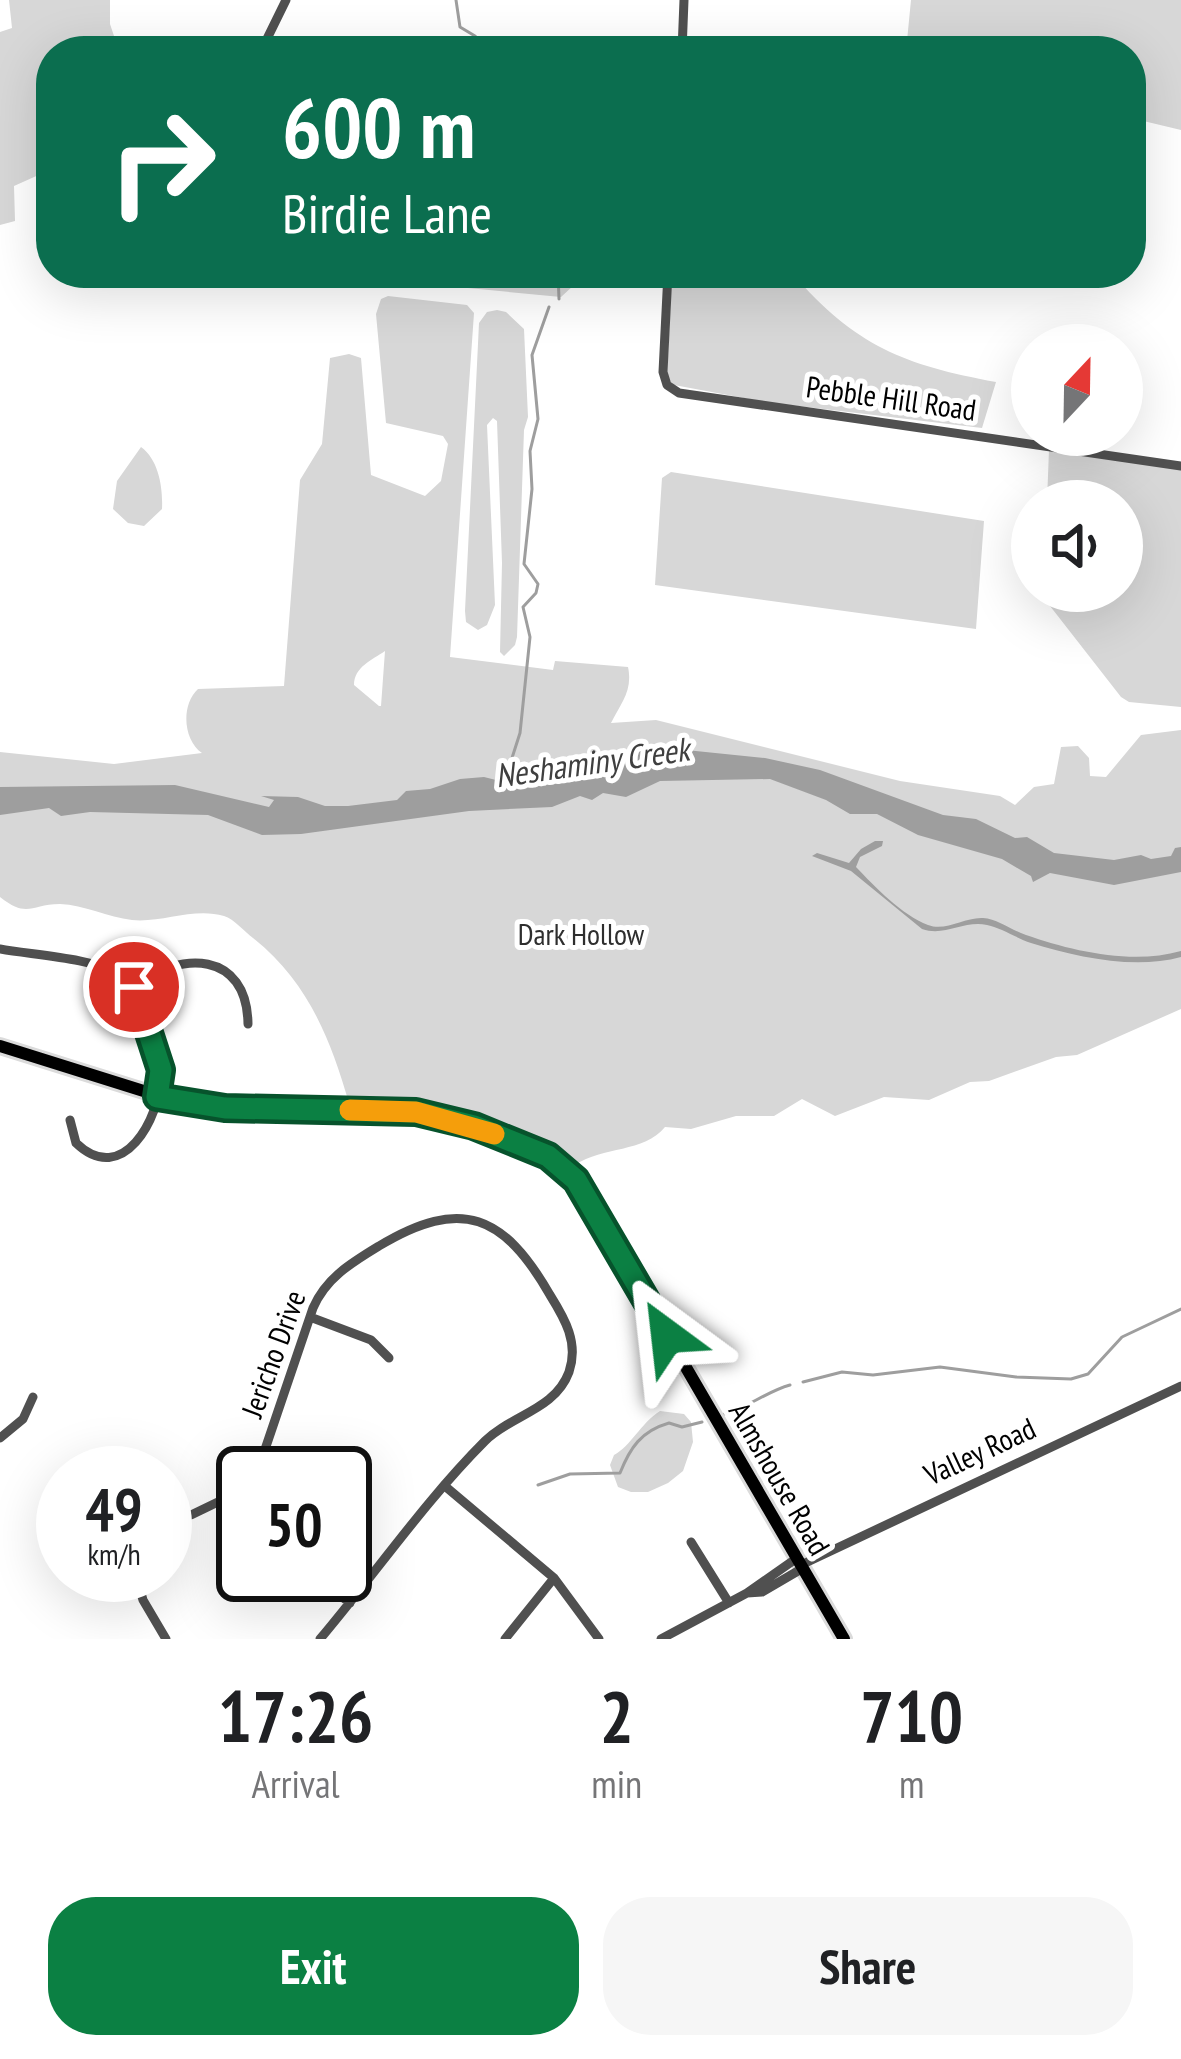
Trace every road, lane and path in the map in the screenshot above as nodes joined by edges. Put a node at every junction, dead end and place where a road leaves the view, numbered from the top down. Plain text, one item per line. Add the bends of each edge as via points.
1 (286, 0) edge
2 (684, 0) edge
3 (269, 36) edge
4 (683, 36) edge
5 (667, 288) edge
6 (1181, 466) edge
7 (0, 949) edge
8 (134, 987) junction
9 (248, 1024) dead end
10 (0, 1046) edge
11 (157, 1097) junction
12 (70, 1120) dead end
13 (310, 1317) junction
14 (388, 1358) dead end
15 (1181, 1386) edge
16 (33, 1397) dead end
17 (0, 1438) edge
18 (266, 1446) edge
19 (446, 1487) junction
20 (692, 1542) dead end
21 (801, 1564) junction
22 (554, 1578) junction
23 (144, 1602) edge
24 (350, 1603) joint
25 (729, 1603) junction
26 (166, 1639) edge
27 (320, 1639) edge
28 (505, 1639) edge
29 (599, 1639) edge
30 (661, 1639) edge
31 (844, 1639) edge

1 - 3 street
2 - 4 street
5 - 6 street, Pebble Hill Road via 664,378 684,394
7 - 8 street via 107,969
8 - 9 street via 160,968 209,963 236,985
8 - 11 street via 161,1070
10 - 11 main road, Almshouse Road
11 - 12 street via 142,1137 117,1155 80,1148
11 - 21 main road, Almshouse Road via 225,1108 416,1112 474,1126 561,1164
13 - 14 street via 370,1340
13 - 18 street, Jericho Drive
13 - 19 street, Jericho Drive via 343,1269 419,1225 481,1223 523,1250 567,1325 571,1366 552,1397 492,1434
15 - 21 street, Valley Road
16 - 17 street via 23,1419
19 - 22 street
19 - 24 street, Jericho Drive
20 - 25 street
21 - 25 street, Valley Road via 762,1592
21 - 31 main road, Almshouse Road
22 - 28 street
22 - 29 street
23 - 26 street
24 - 27 street, Jericho Drive
25 - 30 street, Valley Road

